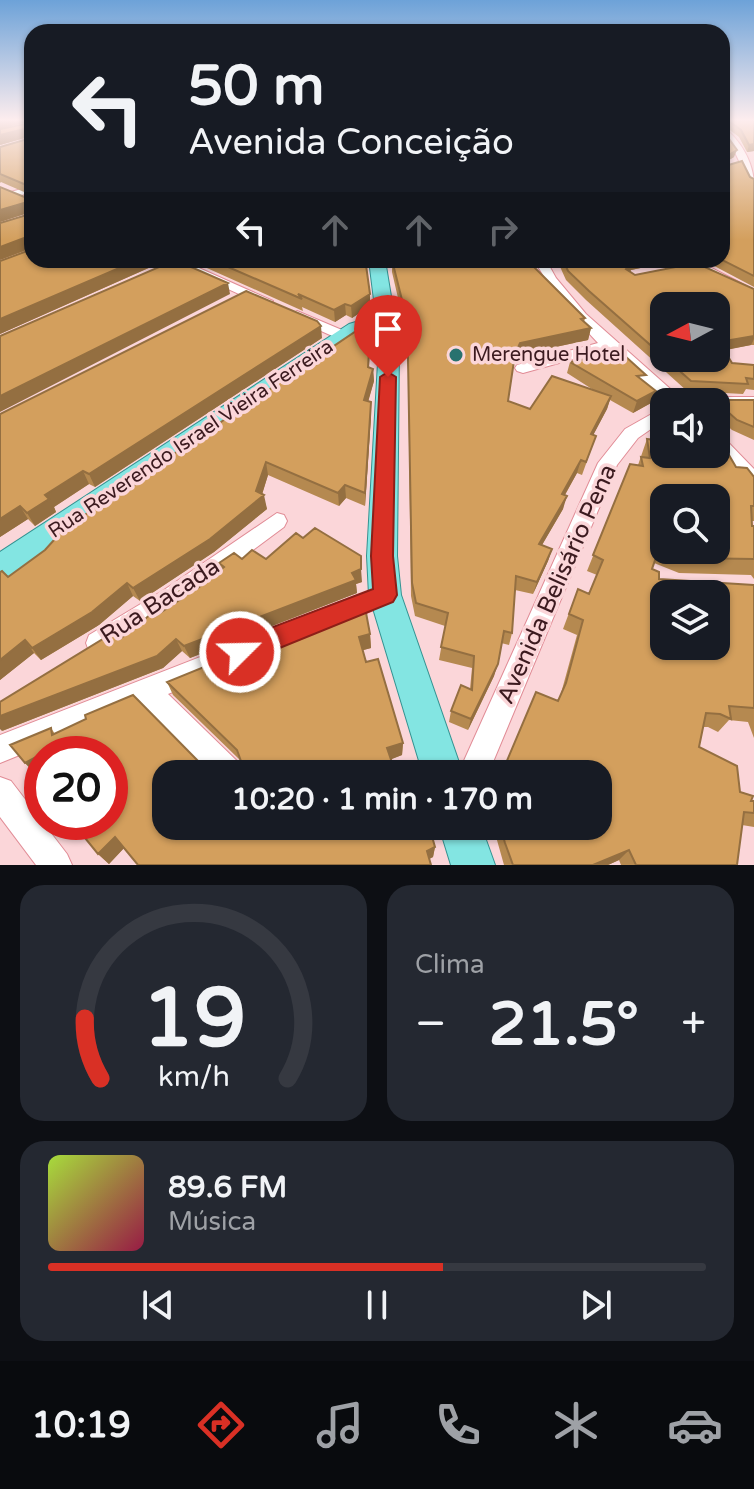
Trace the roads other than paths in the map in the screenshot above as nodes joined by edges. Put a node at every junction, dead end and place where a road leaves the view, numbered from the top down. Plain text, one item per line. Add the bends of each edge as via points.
1 (744, 159) edge
2 (749, 159) edge
3 (733, 164) edge
4 (754, 182) edge
5 (0, 188) edge
6 (24, 191) edge
7 (14, 194) junction
8 (0, 198) edge
9 (24, 198) edge
10 (179, 268) edge
11 (374, 268) edge
12 (545, 268) edge
13 (677, 268) edge
14 (701, 268) edge
15 (671, 270) edge
16 (754, 295) edge
17 (387, 319) junction
18 (344, 336) junction
19 (611, 344) junction
20 (523, 368) dead end
21 (661, 388) edge
22 (730, 402) edge
23 (754, 402) edge
24 (650, 420) edge
25 (730, 455) edge
26 (754, 482) edge
27 (277, 521) dead end
28 (0, 568) edge
29 (385, 595) junction
30 (79, 654) edge
31 (147, 692) junction
32 (0, 749) edge
33 (216, 760) edge
34 (438, 760) edge
35 (479, 760) edge
36 (0, 792) edge
37 (465, 840) edge
38 (56, 865) edge
39 (473, 865) edge

1 - 3 street
2 - 4 street
5 - 7 street
6 - 7 street
7 - 8 street
7 - 9 street
10 - 18 street
11 - 17 main road
12 - 19 street via 557,290
13 - 15 street
14 - 16 street
17 - 18 main road, Rua Reverendo Israel Vieira Ferreira
17 - 29 main road
18 - 28 main road, Rua Reverendo Israel Vieira Ferreira
19 - 20 street
19 - 21 street
22 - 23 street
24 - 35 street, Avenida Belisário Pena via 625,437 608,463
25 - 26 street
27 - 30 street, Rua Bacada via 172,597
29 - 31 street
29 - 34 main road
31 - 32 street
31 - 33 street
36 - 38 street
37 - 39 main road

